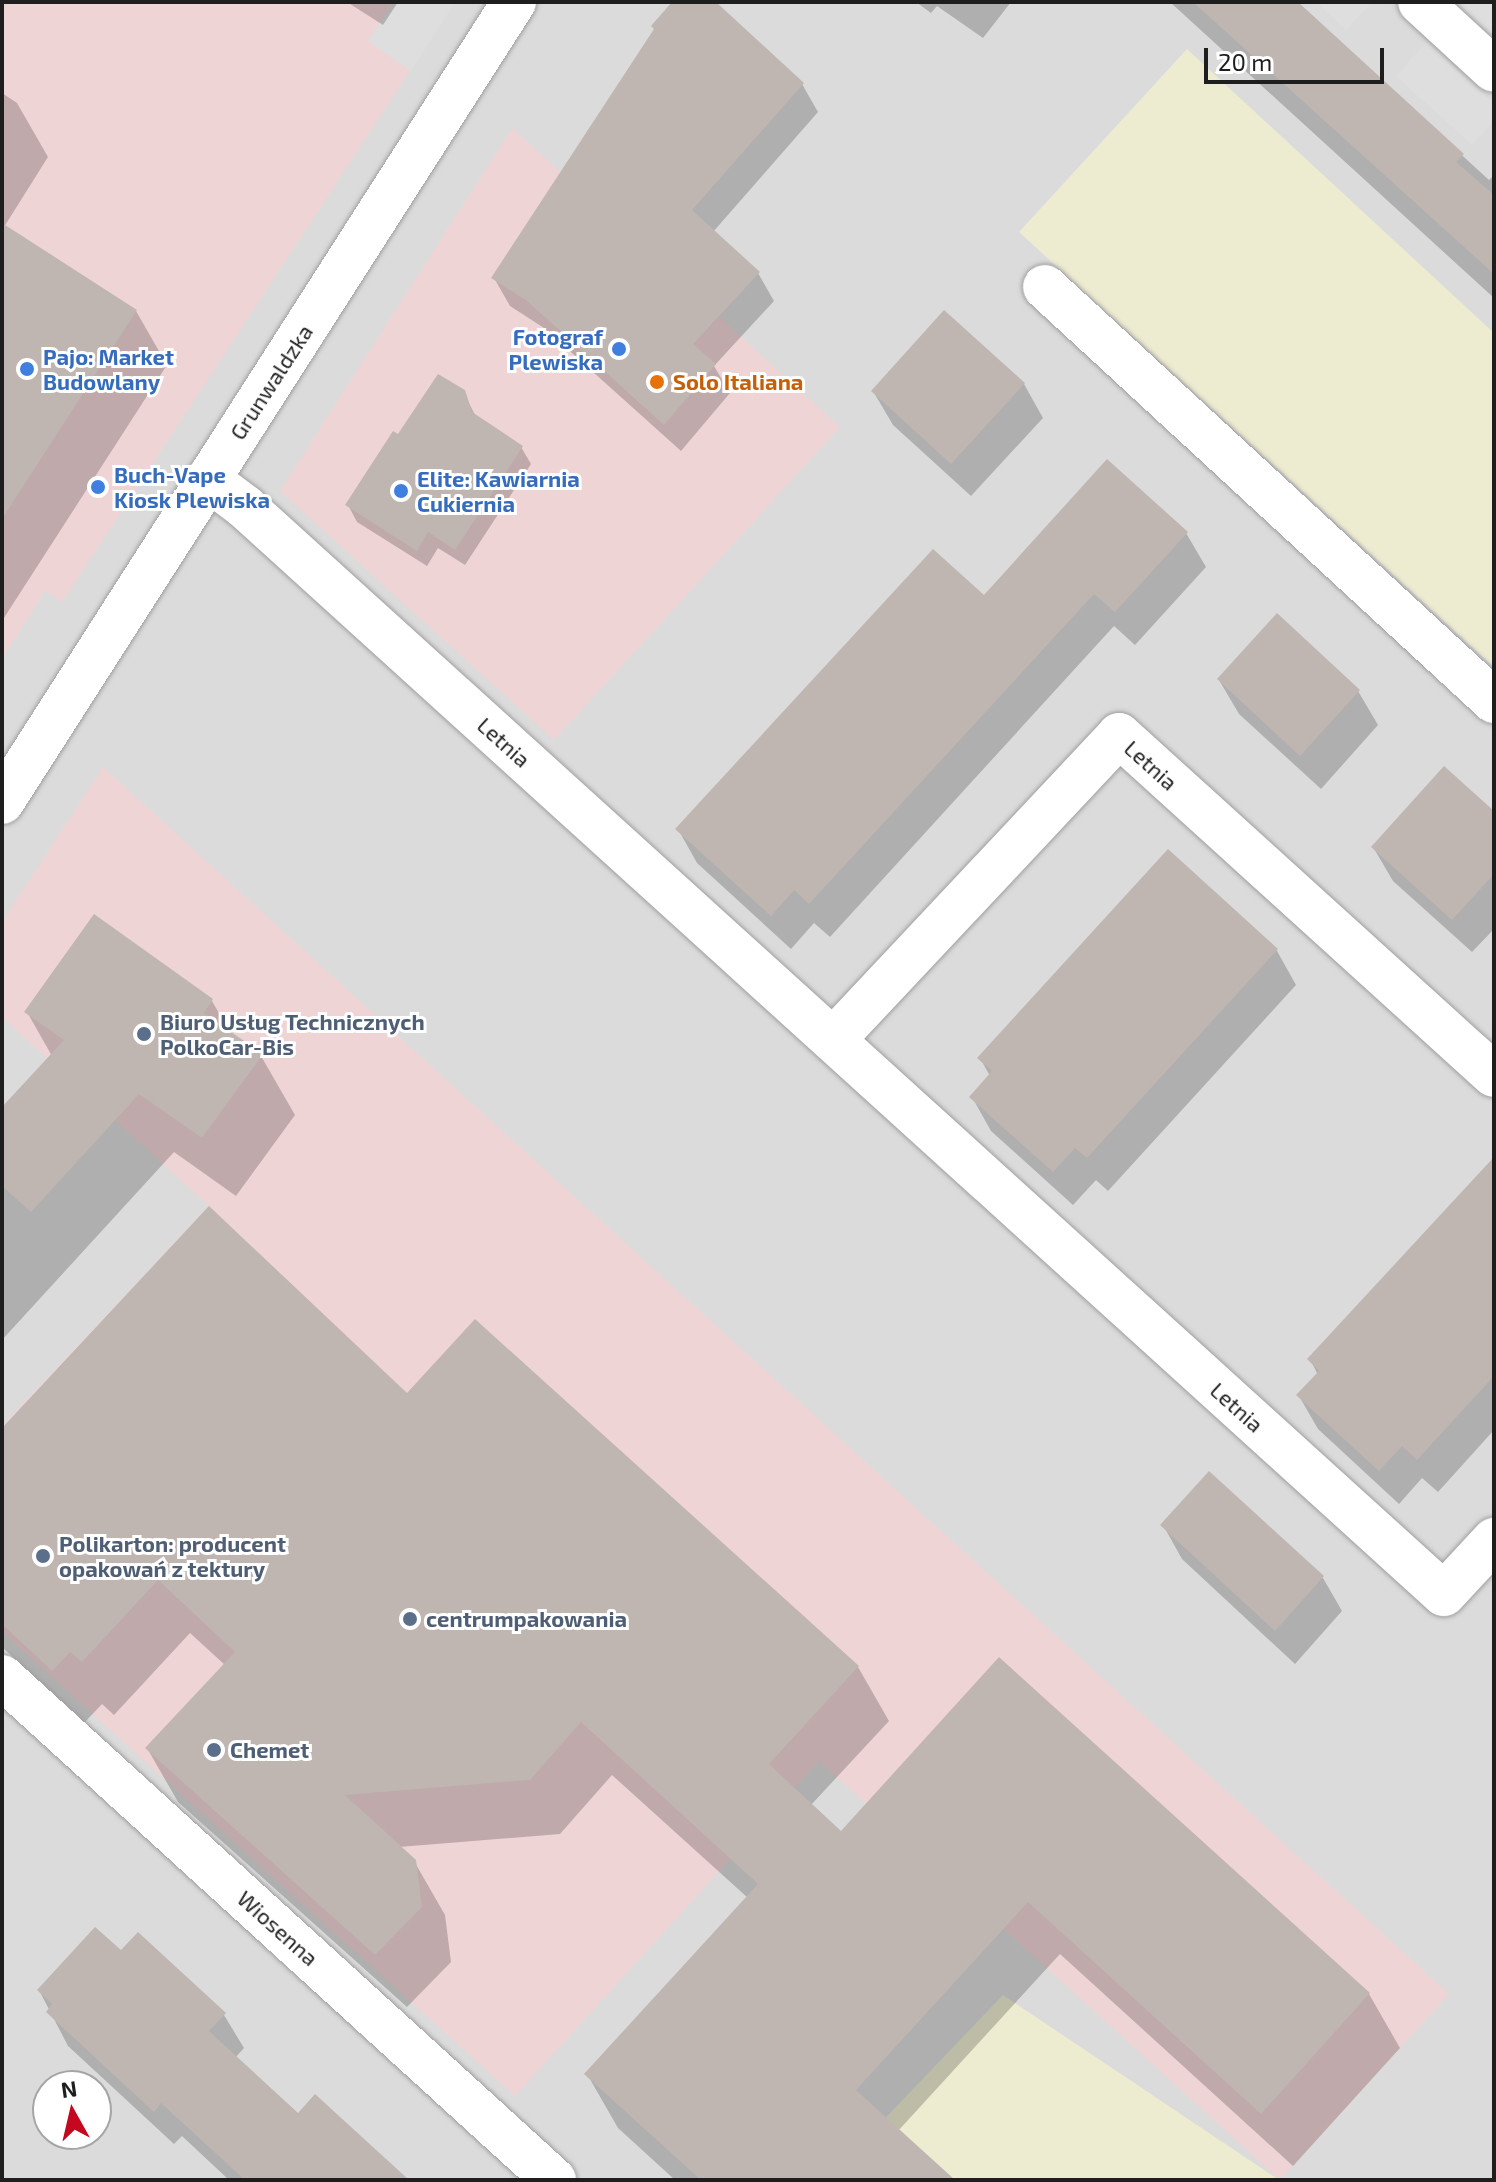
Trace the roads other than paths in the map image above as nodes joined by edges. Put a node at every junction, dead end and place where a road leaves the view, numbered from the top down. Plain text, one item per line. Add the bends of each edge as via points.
1 (514, 2) edge
2 (1420, 2) edge
3 (1494, 70) edge
4 (1045, 287) dead end
5 (208, 479) junction
6 (1494, 701) edge
7 (2, 802) edge
8 (833, 1040) junction
9 (1494, 1075) edge
10 (1494, 1540) edge
11 (2, 1677) edge
12 (554, 2180) edge

1 - 5 street, Grunwaldzka
2 - 3 street
4 - 6 street
5 - 7 street, Grunwaldzka
5 - 8 street, Letnia
8 - 9 street, Letnia via 1119,735
8 - 10 street, Letnia via 1444,1594
11 - 12 street, Wiosenna

